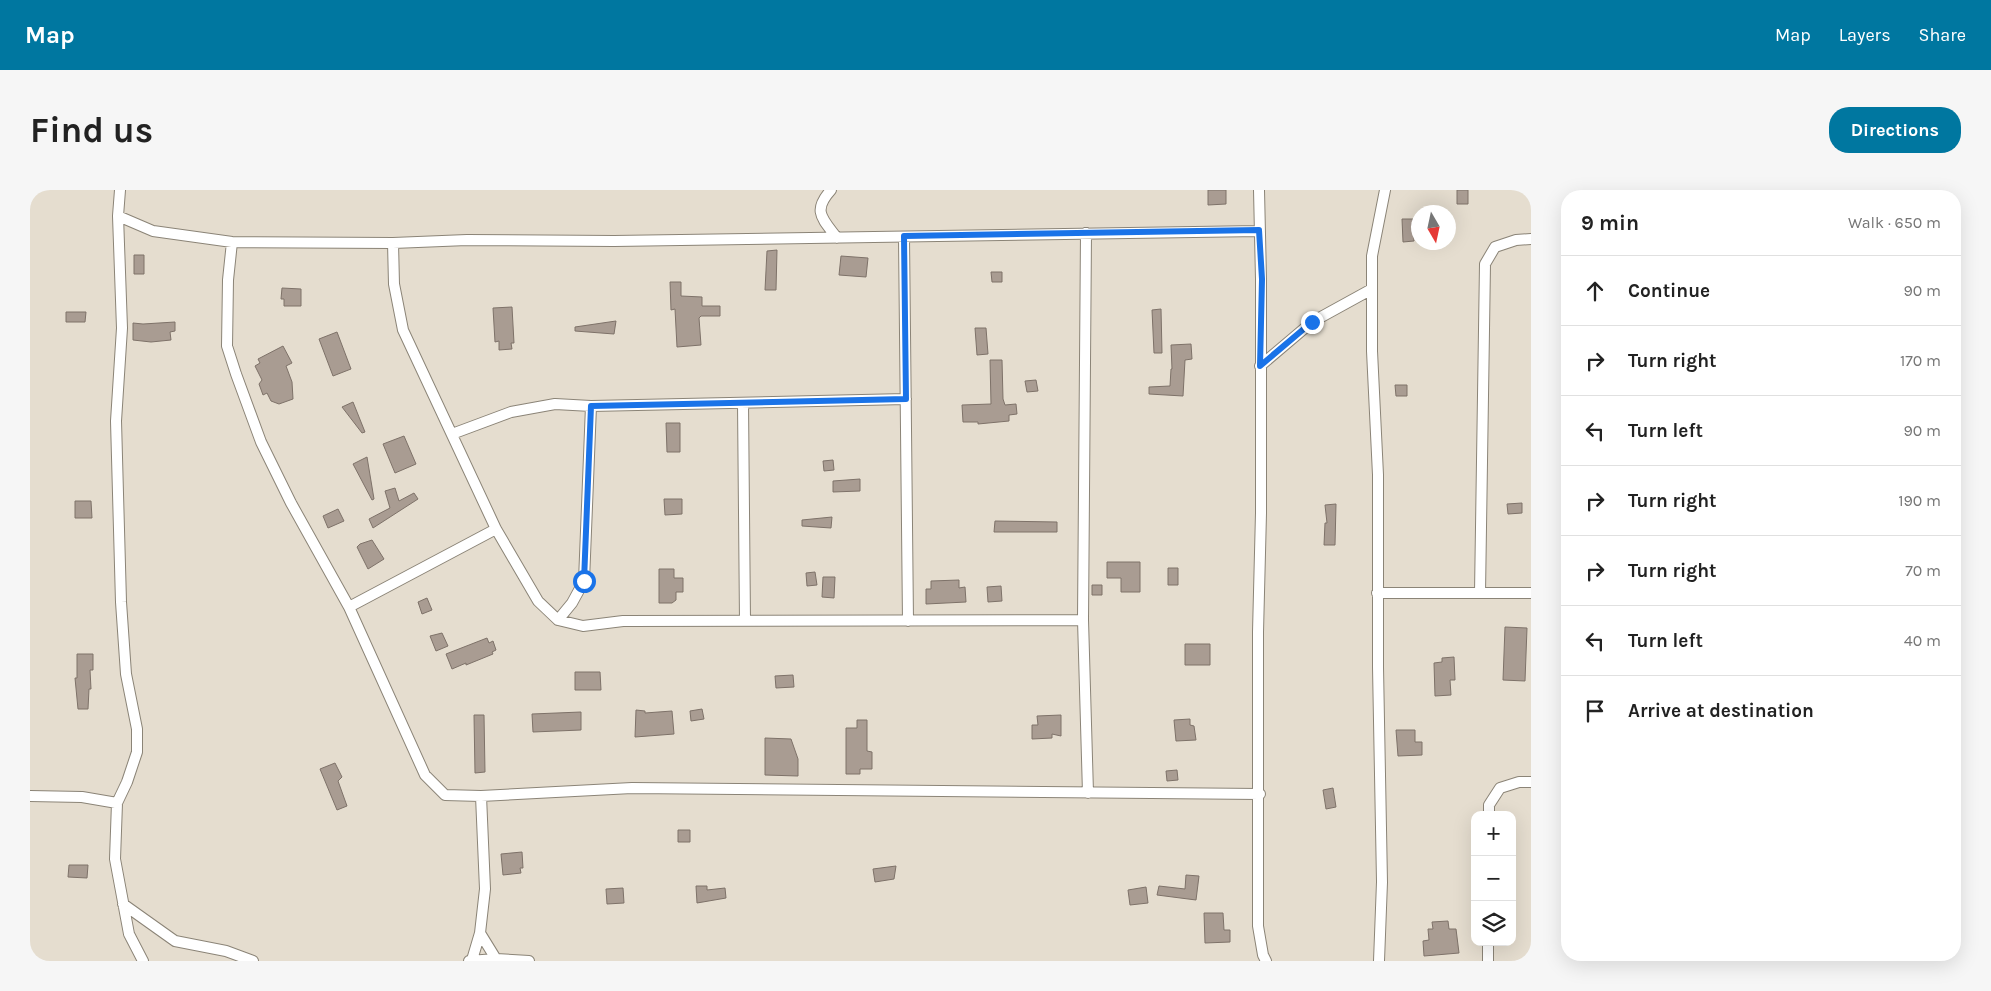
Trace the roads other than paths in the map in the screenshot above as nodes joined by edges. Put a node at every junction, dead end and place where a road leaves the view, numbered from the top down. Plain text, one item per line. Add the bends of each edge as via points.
1 (120, 190) edge
2 (831, 190) edge
3 (1386, 190) edge
4 (1259, 191) edge
5 (118, 216) junction
6 (1259, 230) junction
7 (1086, 233) junction
8 (904, 236) junction
9 (837, 238) junction
10 (1531, 240) edge
11 (232, 242) junction
12 (393, 243) junction
13 (1372, 288) junction
14 (1260, 366) junction
15 (906, 399) junction
16 (743, 402) junction
17 (591, 406) junction
18 (452, 434) junction
19 (496, 529) junction
20 (1378, 593) junction
21 (1480, 593) junction
22 (1531, 593) edge
23 (349, 607) junction
24 (558, 620) junction
25 (1083, 620) junction
26 (745, 621) junction
27 (908, 621) junction
28 (1531, 782) edge
29 (1088, 792) junction
30 (1260, 794) junction
31 (30, 796) edge
32 (481, 796) junction
33 (118, 803) junction
34 (1489, 811) edge
35 (123, 904) junction
36 (480, 933) junction
37 (1488, 946) edge
38 (496, 959) junction
39 (143, 961) edge
40 (253, 961) edge
41 (471, 961) edge
42 (529, 961) edge
43 (1266, 961) edge
44 (1379, 961) edge
45 (1488, 961) edge

1 - 5 street
2 - 9 street via 822,200 820,209 822,219
3 - 13 street via 1372,256
4 - 6 street
5 - 11 street via 153,231
5 - 33 street via 122,328 116,421 121,602 126,674 137,728 137,752
6 - 7 street
6 - 14 street via 1262,279
7 - 8 street
7 - 25 street
8 - 9 street
8 - 15 street
9 - 12 street
10 - 21 street via 1516,240 1495,247 1485,264
11 - 12 street
11 - 23 street via 227,346 261,442
12 - 18 street via 394,284 403,330
13 - 14 street via 1312,322
13 - 20 street
14 - 30 street
15 - 16 street
15 - 27 street
16 - 17 street
16 - 26 street
17 - 18 street via 555,404 511,412
17 - 24 street via 584,581
18 - 19 street
19 - 23 street
19 - 24 street via 538,601
20 - 21 street
20 - 44 street via 1382,882
21 - 22 street
23 - 32 street via 425,775 445,795
24 - 26 street via 582,626 623,621
25 - 27 street
25 - 29 street
26 - 27 street
28 - 34 street via 1500,788 1489,805
29 - 30 street
29 - 32 street via 632,788
30 - 43 street via 1258,926
31 - 33 street
32 - 36 street via 485,889
33 - 35 street via 115,859
35 - 39 street via 129,934
35 - 40 street via 175,941 226,951
36 - 38 street
36 - 41 street
37 - 45 street
38 - 41 street
38 - 42 street

